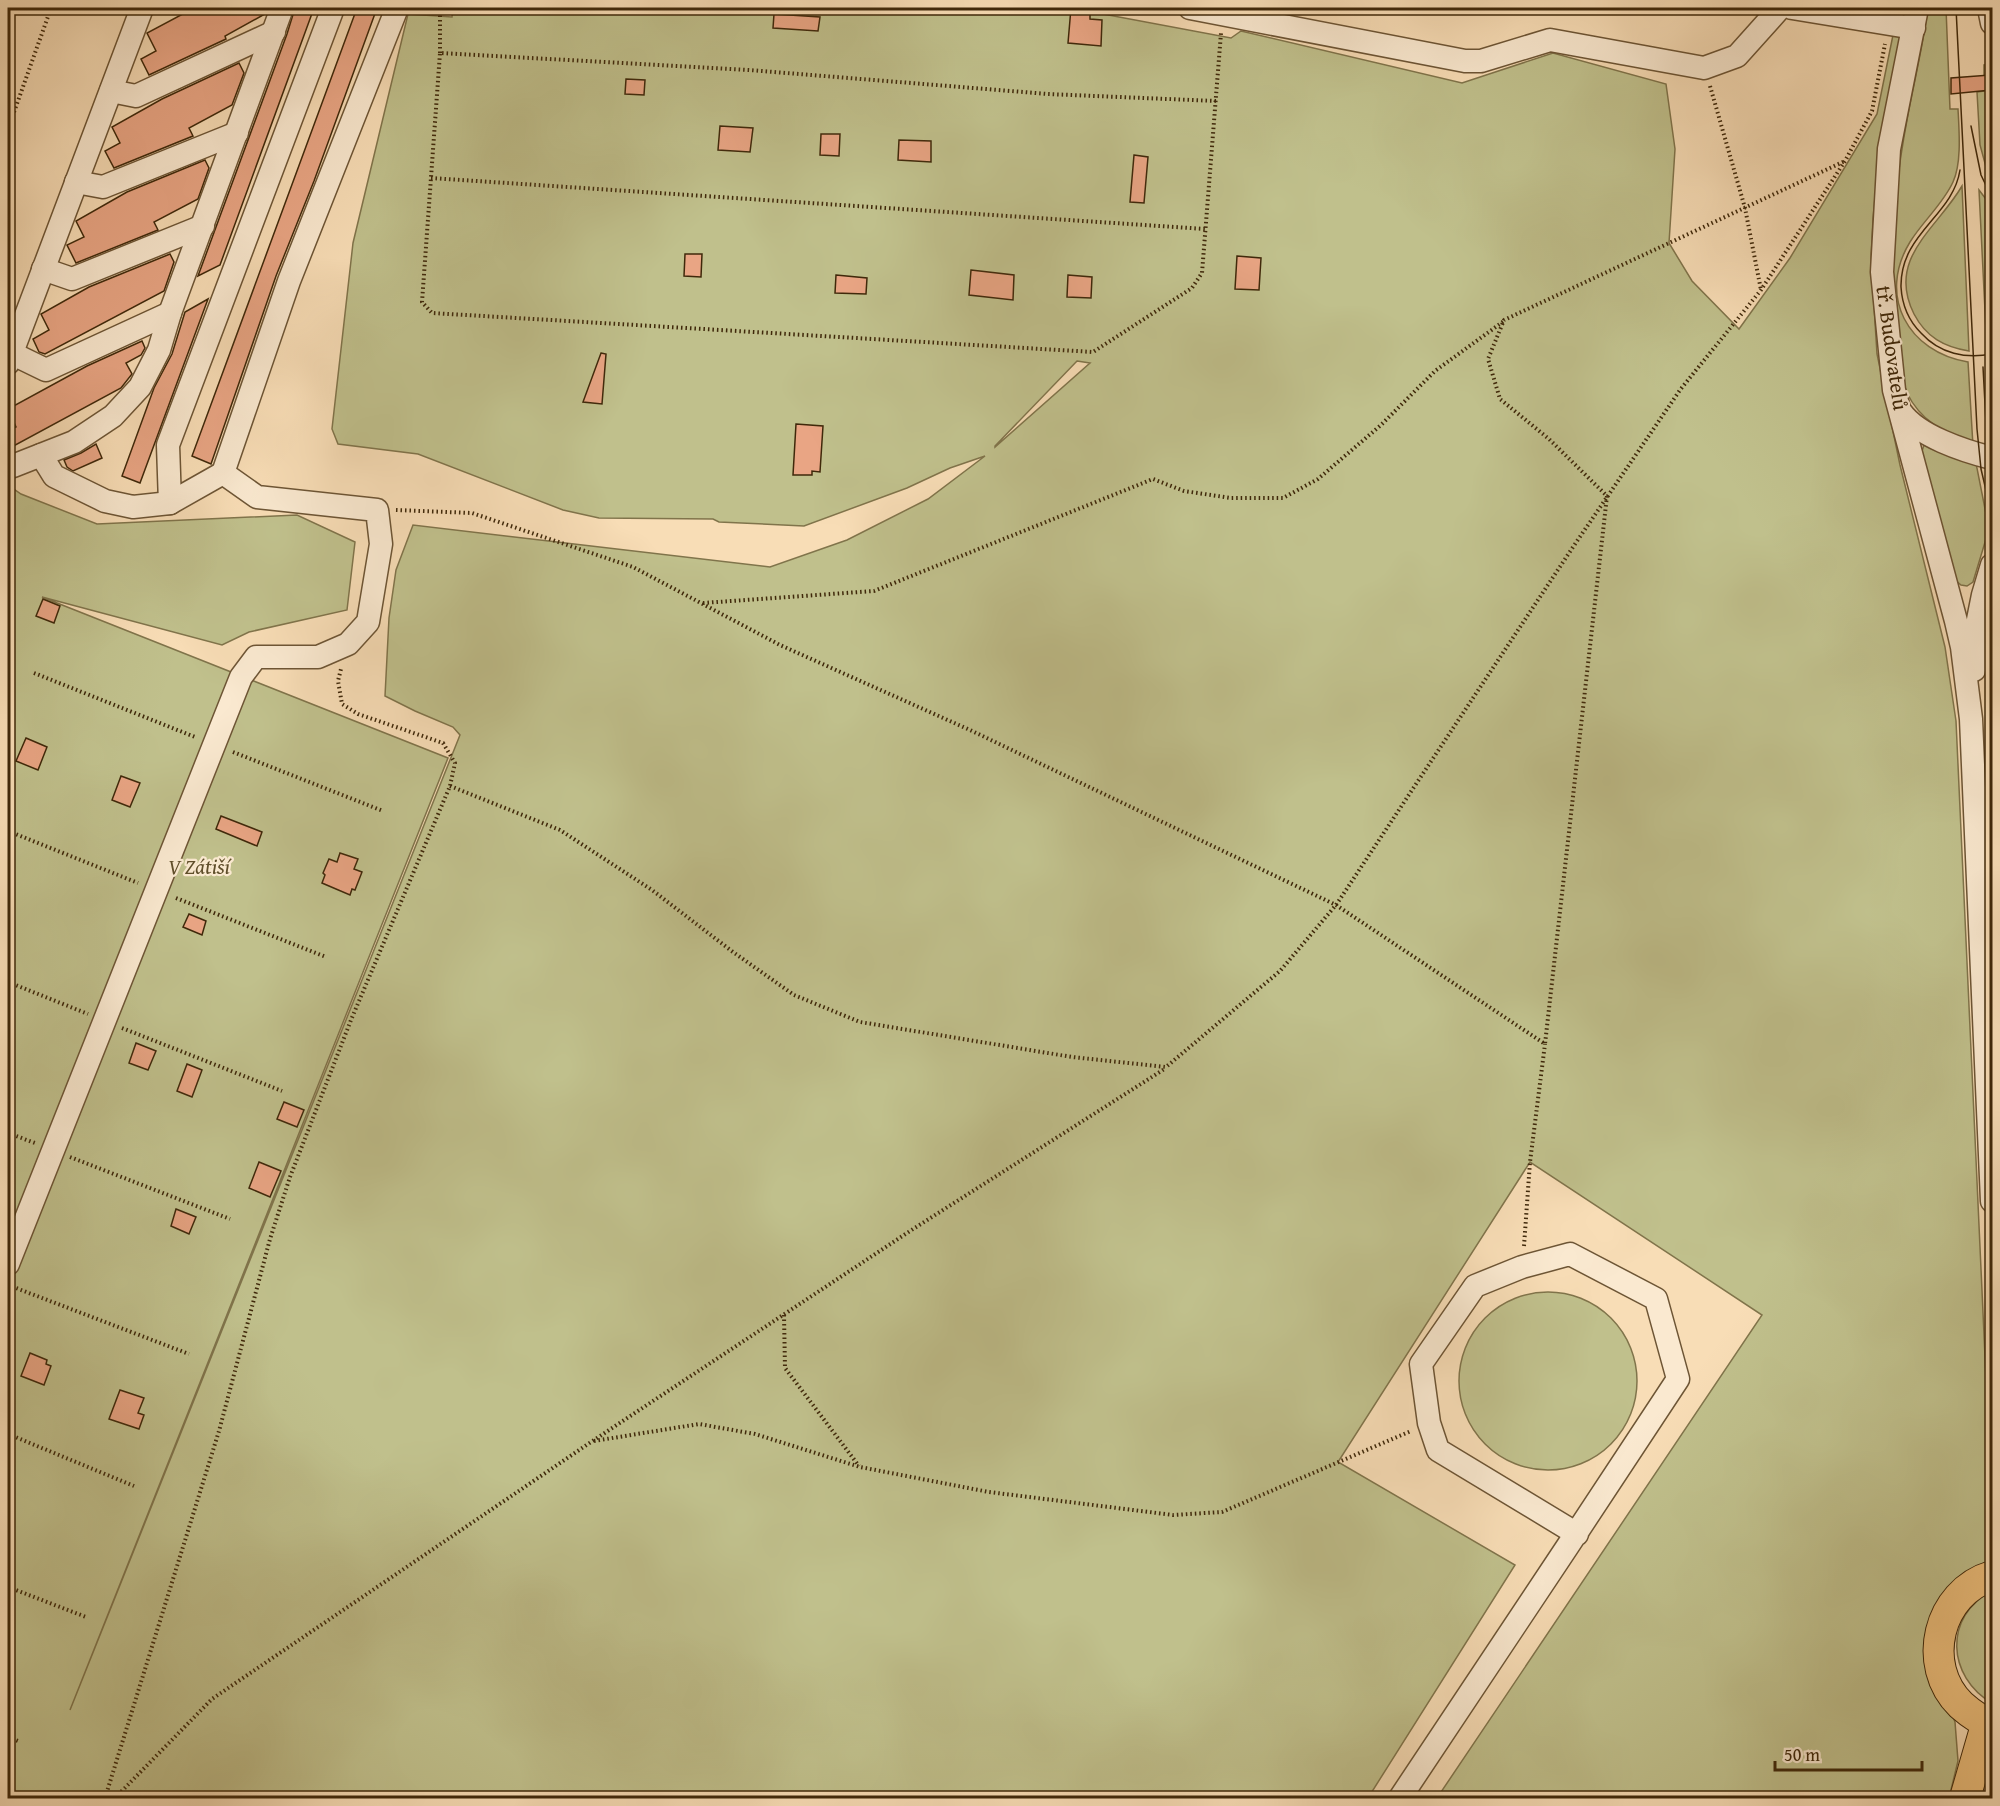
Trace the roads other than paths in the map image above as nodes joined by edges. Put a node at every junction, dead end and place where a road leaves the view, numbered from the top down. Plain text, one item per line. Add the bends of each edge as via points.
1 (142, 8) edge
2 (282, 8) edge
3 (333, 8) edge
4 (397, 8) edge
5 (1190, 8) edge
6 (1780, 8) edge
7 (1792, 8) edge
8 (1989, 8) edge
9 (1915, 18) edge
10 (1992, 22) edge
11 (274, 32) junction
12 (111, 91) junction
13 (237, 133) junction
14 (76, 182) junction
15 (203, 226) junction
16 (43, 269) junction
17 (170, 313) junction
18 (9, 358) edge
19 (1900, 411) junction
20 (42, 454) junction
21 (1992, 458) edge
22 (8, 465) edge
23 (224, 473) junction
24 (170, 503) junction
25 (1992, 565) edge
26 (1971, 719) junction
27 (1992, 1201) edge
28 (8, 1264) edge
29 (1576, 1534) junction
30 (1992, 1576) edge
31 (1990, 1723) edge
32 (1400, 1798) edge
33 (1965, 1798) edge

1 - 12 street
2 - 11 street
3 - 24 street via 168,445
4 - 23 street via 289,281
5 - 6 street via 1465,61 1481,61 1550,40 1704,68 1737,56
7 - 9 street via 1889,24
8 - 10 street
9 - 19 street, tř. Budovatelů via 1889,149 1882,272 1894,390
11 - 12 street via 136,96
11 - 13 street
12 - 14 street
13 - 14 street via 103,187
13 - 15 street
14 - 16 street
15 - 16 street via 72,279
15 - 17 street
16 - 18 street
17 - 18 street via 46,369
17 - 20 street via 159,350 140,387 112,416 74,442
19 - 21 street via 1936,439
19 - 26 street, tř. Budovatelů via 1962,647
20 - 22 street
20 - 24 street via 54,476 105,501 133,507
23 - 24 street
23 - 28 street via 257,496 377,510 381,544 368,622 348,644 318,657 256,657 241,677
25 - 26 street, tř. Budovatelů via 1977,625
26 - 27 street, tř. Budovatelů
29 - 29 street via 1678,1379 1656,1299 1570,1254 1522,1267 1475,1286 1421,1364 1429,1424 1438,1450
29 - 32 street
30 - 31 main road via 1971,1586 1955,1600 1938,1638 1938,1659 1948,1689 1969,1712
31 - 33 main road

